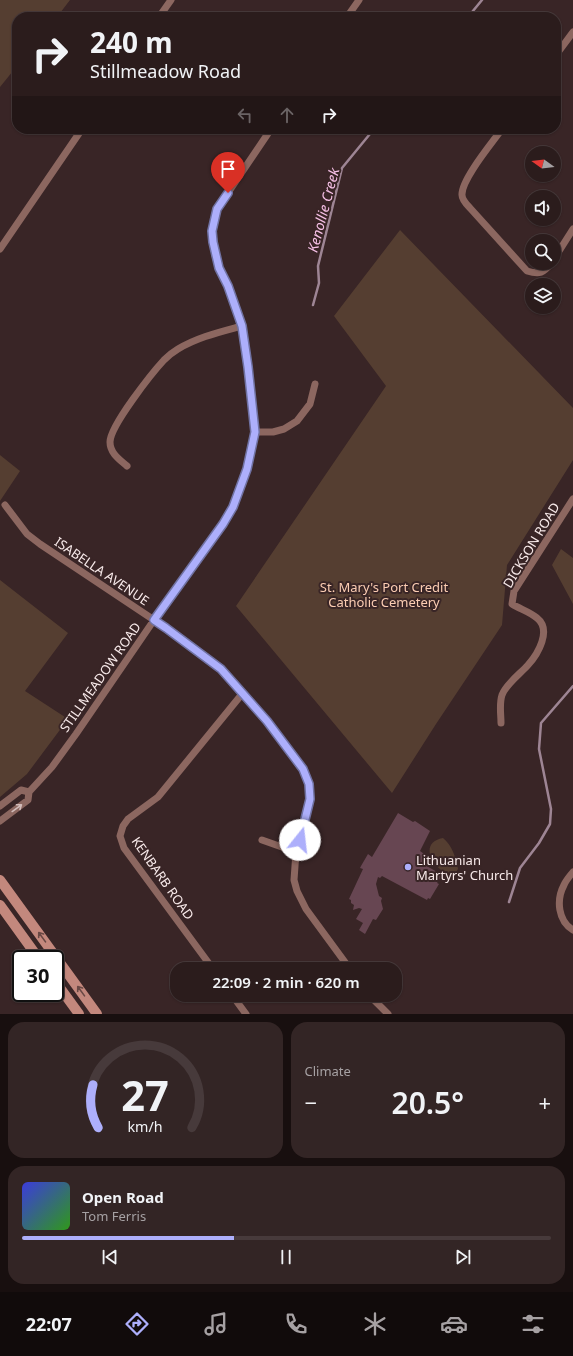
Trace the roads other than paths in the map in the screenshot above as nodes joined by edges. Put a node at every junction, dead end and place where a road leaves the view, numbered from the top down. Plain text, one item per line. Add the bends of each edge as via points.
1 (171, 0) edge
2 (359, 0) edge
3 (163, 12) edge
4 (351, 12) edge
5 (573, 32) edge
6 (561, 48) edge
7 (79, 134) edge
8 (268, 134) edge
9 (498, 134) edge
10 (573, 229) edge
11 (0, 248) edge
12 (561, 248) edge
13 (525, 270) edge
14 (525, 270) edge
15 (545, 270) edge
16 (242, 326) junction
17 (315, 384) dead end
18 (255, 432) junction
19 (127, 466) dead end
20 (573, 499) edge
21 (5, 505) dead end
22 (154, 620) junction
23 (242, 694) junction
24 (501, 723) dead end
25 (30, 792) junction
26 (0, 806) edge
27 (0, 821) edge
28 (262, 840) dead end
29 (296, 852) junction
30 (573, 872) edge
31 (0, 880) edge
32 (0, 905) edge
33 (573, 930) edge
34 (32, 950) edge
35 (208, 962) edge
36 (345, 962) edge
37 (64, 993) edge
38 (237, 1002) edge
39 (376, 1002) edge
40 (79, 1014) edge
41 (97, 1014) edge
42 (246, 1014) edge
43 (388, 1014) edge

1 - 3 street
2 - 4 street
5 - 6 street
7 - 11 street
8 - 16 street, STILLMEADOW ROAD via 217,209 212,231 219,268
9 - 13 street via 462,187 462,197
10 - 12 street
14 - 15 street via 538,273
16 - 18 street, STILLMEADOW ROAD
16 - 19 street via 189,343 164,360 117,423 111,436 113,454
17 - 18 street via 310,404 297,422 274,432
18 - 22 street, STILLMEADOW ROAD via 247,469 233,507
20 - 24 street, DICKSON ROAD via 514,591 512,604 538,619 544,631 543,640 530,663 502,695
21 - 22 street, ISABELLA AVENUE via 27,534
22 - 23 street, ISABELLA AVENUE via 221,669
22 - 25 street, STILLMEADOW ROAD via 76,734
23 - 29 street, ISABELLA AVENUE via 292,753 309,784 310,799
23 - 35 street, KENBARB ROAD via 158,797 128,819 120,836 124,848
25 - 26 street via 21,790
27 -> 25 street, STILLMEADOW ROAD via 28,800
28 - 29 street
29 - 36 street, ISABELLA AVENUE via 294,880 298,891 306,909
30 - 33 street via 560,896 560,911 565,924
41 -> 31 main road
32 - 34 main road
37 - 40 main road
38 - 42 street
39 - 43 street

